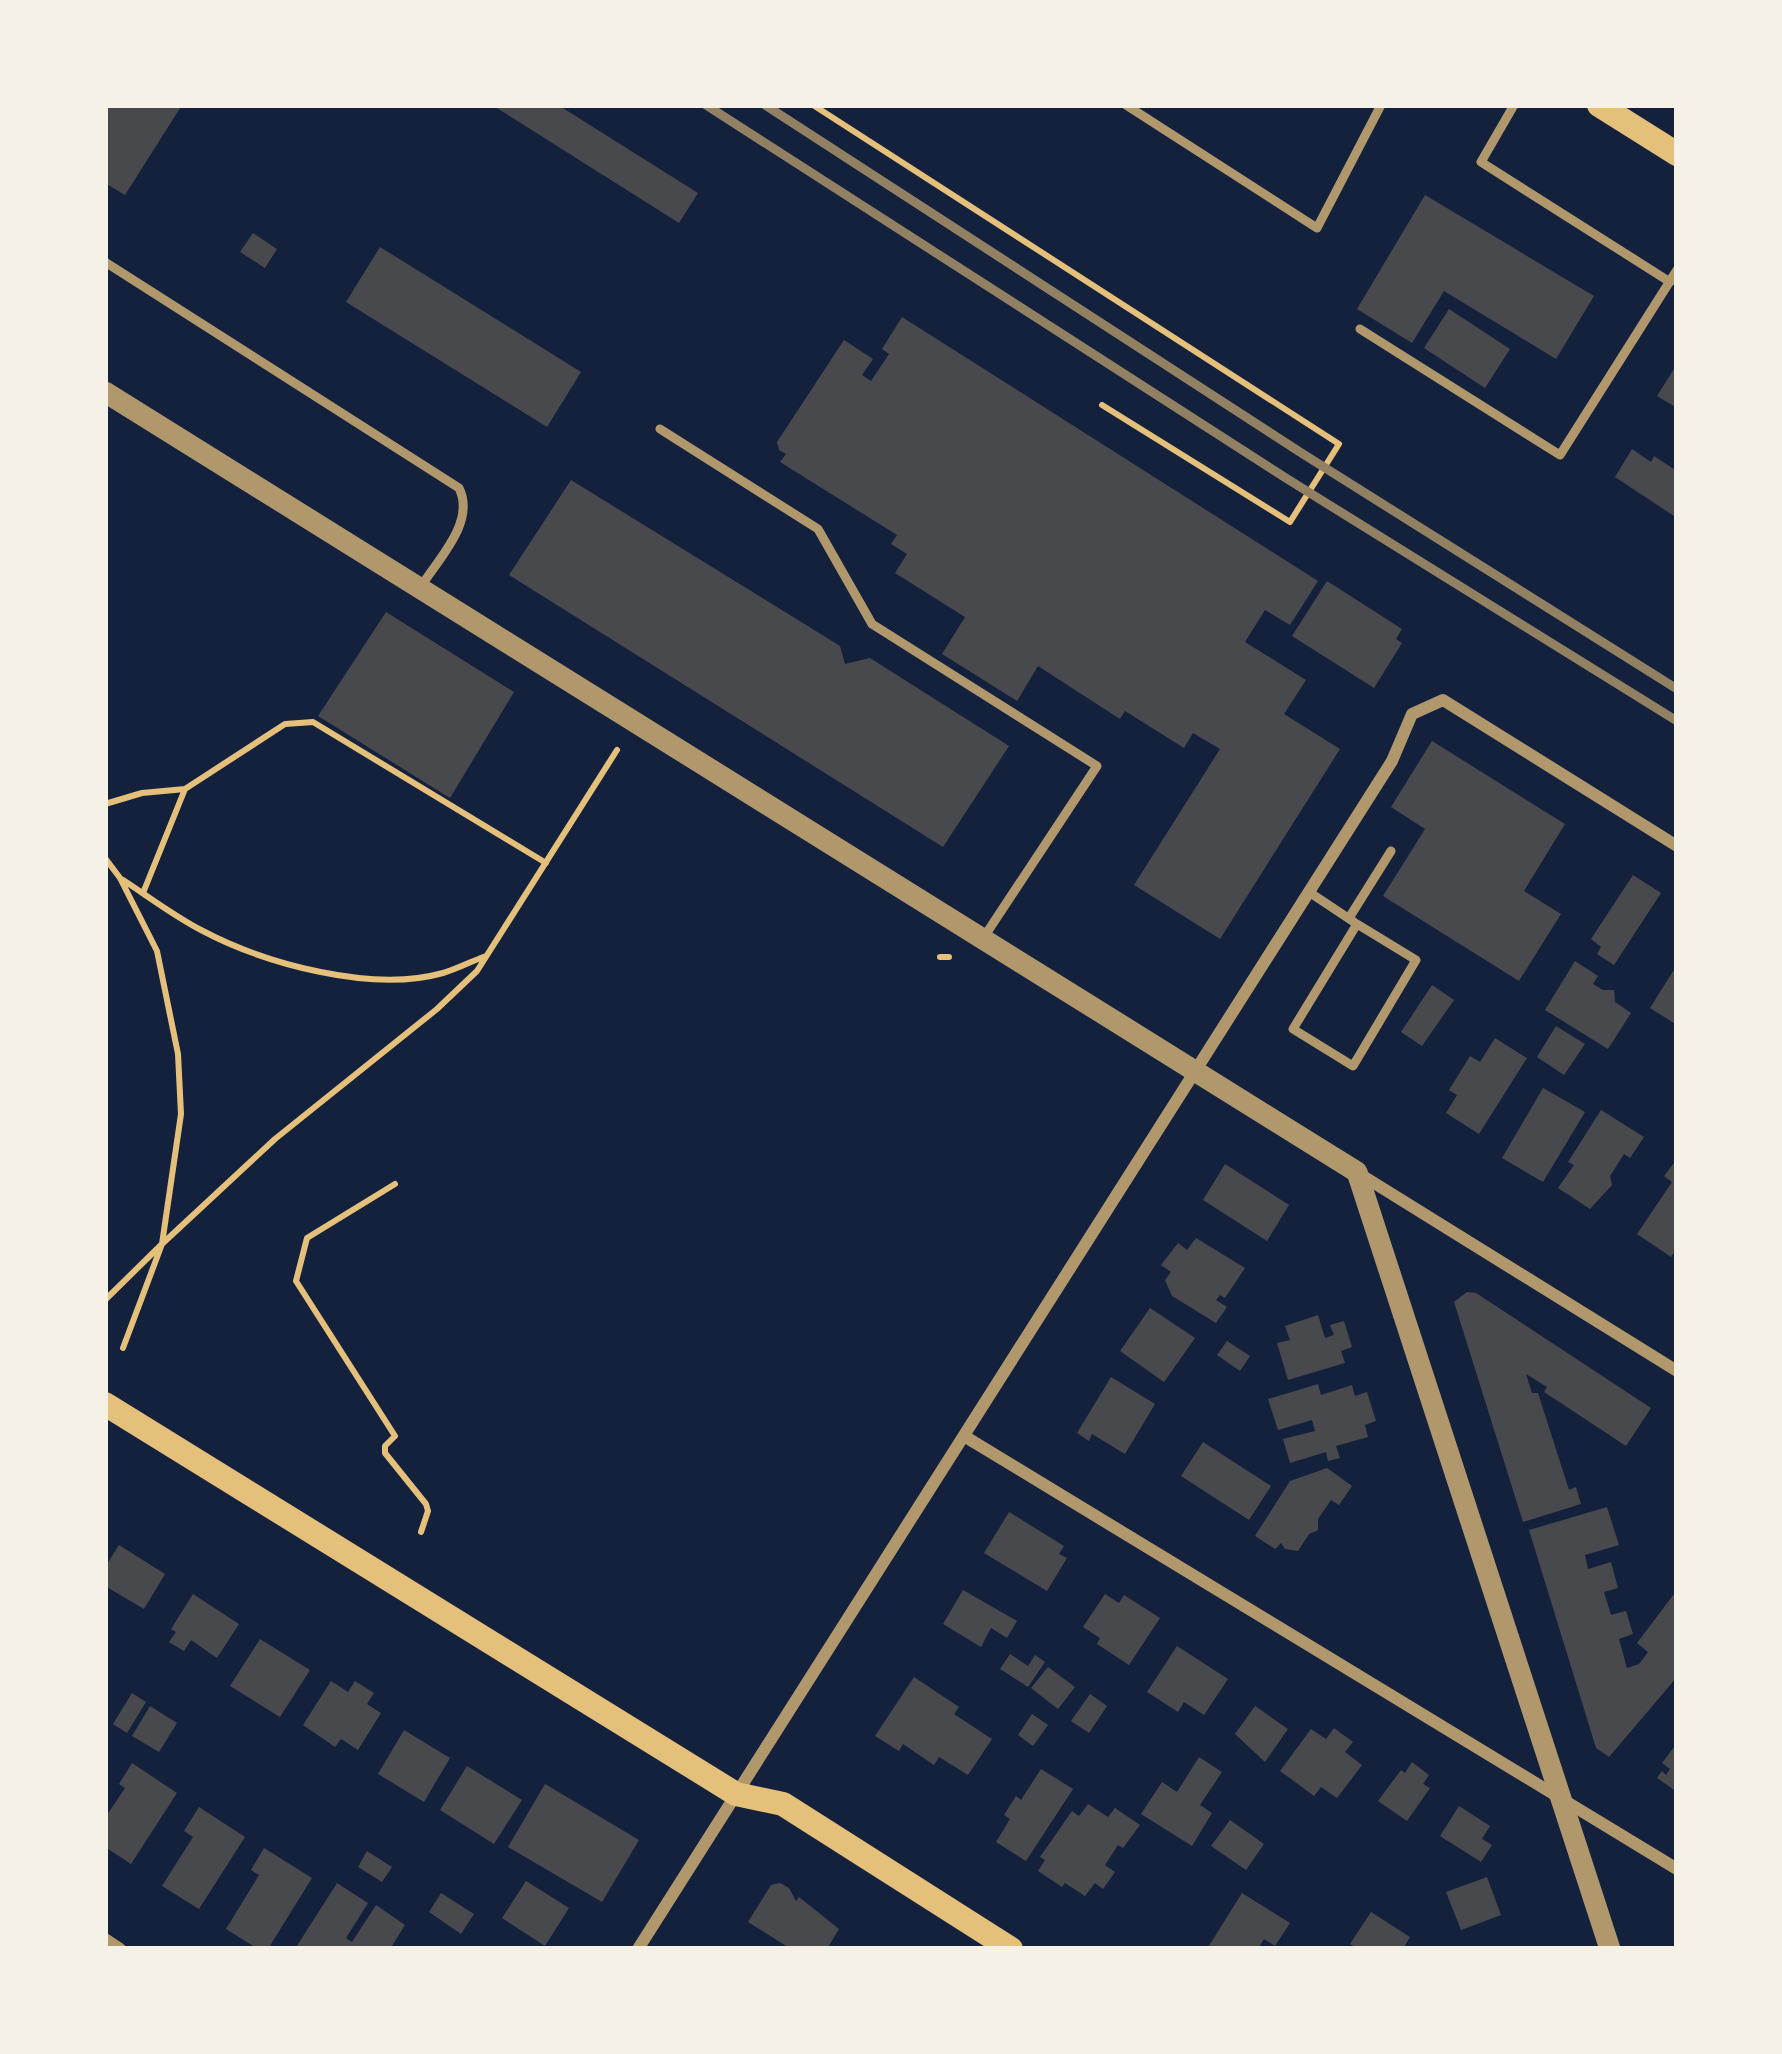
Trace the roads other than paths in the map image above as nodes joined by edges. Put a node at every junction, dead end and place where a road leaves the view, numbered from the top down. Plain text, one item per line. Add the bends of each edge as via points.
1 (1126, 105) edge
2 (1381, 105) edge
3 (1514, 105) edge
4 (1599, 105) edge
5 (1677, 154) edge
6 (105, 262) edge
7 (1677, 270) edge
8 (1670, 282) junction
9 (1360, 329) dead end
10 (105, 392) edge
11 (660, 429) dead end
12 (419, 589) junction
13 (1677, 846) edge
14 (1391, 850) dead end
15 (1309, 892) junction
16 (1353, 921) junction
17 (982, 940) junction
18 (1195, 1072) junction
19 (1357, 1172) junction
20 (1677, 1371) edge
21 (105, 1403) edge
22 (964, 1436) junction
23 (736, 1794) junction
24 (1561, 1798) junction
25 (1677, 1869) edge
26 (105, 1940) edge
27 (120, 1949) edge
28 (638, 1949) edge
29 (1011, 1949) edge
30 (1610, 1949) edge

1 - 2 lane via 1317,228
3 - 8 lane via 1481,163
4 - 5 main road
6 - 12 lane via 459,488 463,520
7 - 8 lane
8 - 9 lane via 1560,455
10 - 12 street
11 - 17 lane via 818,529 872,624 1097,766
12 - 17 street
13 - 15 street via 1443,700 1412,714 1392,761
14 - 16 lane
15 - 16 lane
15 - 18 street
16 - 16 lane via 1416,960 1353,1066 1293,1029
17 - 18 street
18 - 19 street
18 - 22 street
19 - 20 street
19 - 24 street
21 - 23 main road
22 - 23 street
22 - 24 street
23 - 28 street
23 - 29 main road via 783,1804
24 - 25 street
24 - 30 street
26 - 27 street

